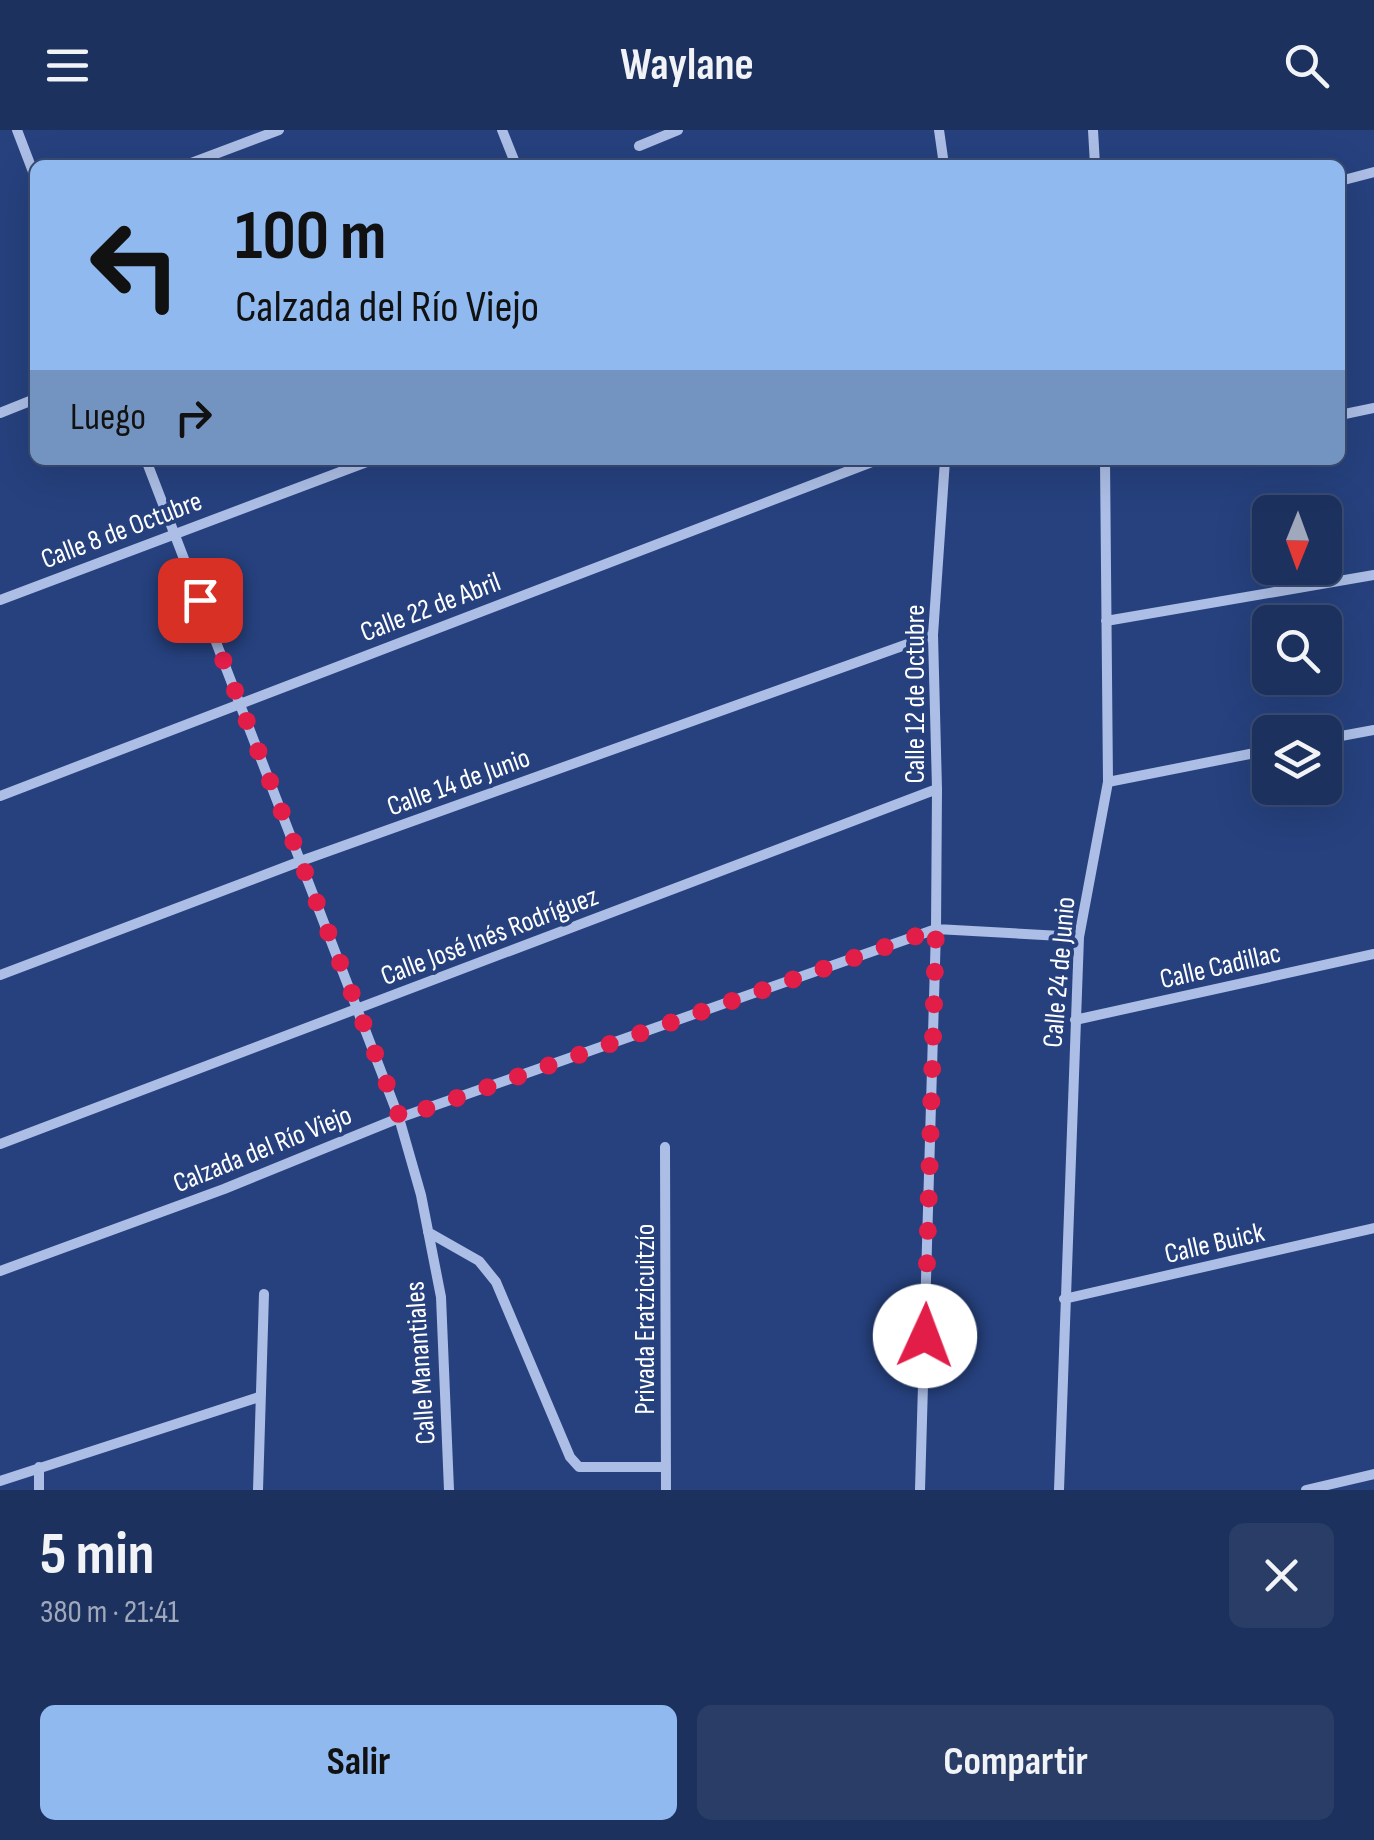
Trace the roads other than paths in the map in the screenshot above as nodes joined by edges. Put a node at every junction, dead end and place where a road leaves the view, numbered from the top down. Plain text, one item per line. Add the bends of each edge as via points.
1 (17, 130) edge
2 (279, 130) edge
3 (502, 130) edge
4 (678, 130) edge
5 (939, 130) edge
6 (1094, 130) edge
7 (639, 146) dead end
8 (199, 160) edge
9 (514, 160) edge
10 (943, 160) edge
11 (1095, 160) edge
12 (30, 164) edge
13 (1374, 172) edge
14 (1345, 180) edge
15 (30, 401) edge
16 (1374, 408) edge
17 (0, 413) edge
18 (1345, 414) edge
19 (148, 465) edge
20 (358, 465) edge
21 (864, 465) edge
22 (944, 465) edge
23 (1108, 465) edge
24 (175, 532) junction
25 (1374, 575) edge
26 (0, 600) edge
27 (1106, 622) junction
28 (932, 635) junction
29 (239, 703) junction
30 (1374, 730) edge
31 (1342, 736) edge
32 (1252, 754) edge
33 (1108, 782) junction
34 (937, 789) junction
35 (0, 796) edge
36 (301, 861) junction
37 (936, 929) junction
38 (1079, 936) junction
39 (1374, 954) edge
40 (0, 975) edge
41 (359, 1008) junction
42 (1075, 1020) junction
43 (400, 1118) junction
44 (0, 1144) edge
45 (665, 1147) dead end
46 (1374, 1228) edge
47 (428, 1232) junction
48 (0, 1271) edge
49 (264, 1294) dead end
50 (1064, 1299) junction
51 (259, 1398) junction
52 (39, 1467) junction
53 (666, 1467) junction
54 (1374, 1474) edge
55 (0, 1481) edge
56 (40, 1490) edge
57 (258, 1490) edge
58 (449, 1490) edge
59 (666, 1490) edge
60 (920, 1490) edge
61 (1060, 1490) edge
62 (1306, 1490) edge

1 - 12 street
2 - 8 street
3 - 9 street
4 - 7 street
5 - 10 street
6 - 11 street
13 - 14 street
15 - 17 street
16 - 18 street
19 - 24 street, Calle Manantiales
20 - 24 street, Calle 8 de Octubre
21 - 29 street, Calle 22 de Abril
22 - 28 street, Calle 12 de Octubre
23 - 27 street, Calle 24 de Junio
24 - 26 street, Calle 8 de Octubre
24 - 29 street, Calle Manantiales
25 - 27 street
27 - 33 street, Calle 24 de Junio
28 - 34 street, Calle 12 de Octubre
28 - 36 street, Calle 14 de Junio
29 - 35 street, Calle 22 de Abril
29 - 36 street, Calle Manantiales
30 - 31 street
32 - 33 street
33 - 38 street, Calle 24 de Junio
34 - 37 street, Calle 12 de Octubre
34 - 41 street, Calle José Inés Rodríguez
36 - 40 street, Calle 14 de Junio
36 - 41 street, Calle Manantiales
37 - 38 street
37 - 43 street, Calzada del Río Viejo
37 - 60 street, Calle 12 de Octubre
38 - 42 street, Calle 24 de Junio
39 - 42 street, Calle Cadillac
41 - 43 street, Calle Manantiales
41 - 44 street, Calle José Inés Rodríguez
42 - 50 street, Calle 24 de Junio
43 - 47 street, Calle Manantiales
43 - 48 street, Calzada del Río Viejo
45 - 53 street, Privada Eratzicuitzío
46 - 50 street, Calle Buick
47 - 53 street via 480,1260 496,1282 579,1466
47 - 58 street, Calle Manantiales via 441,1297
49 - 51 street
50 - 61 street, Calle 24 de Junio
51 - 52 street
51 - 57 street
52 - 55 street
52 - 56 street
53 - 59 street, Privada Eratzicuitzío
54 - 62 street

